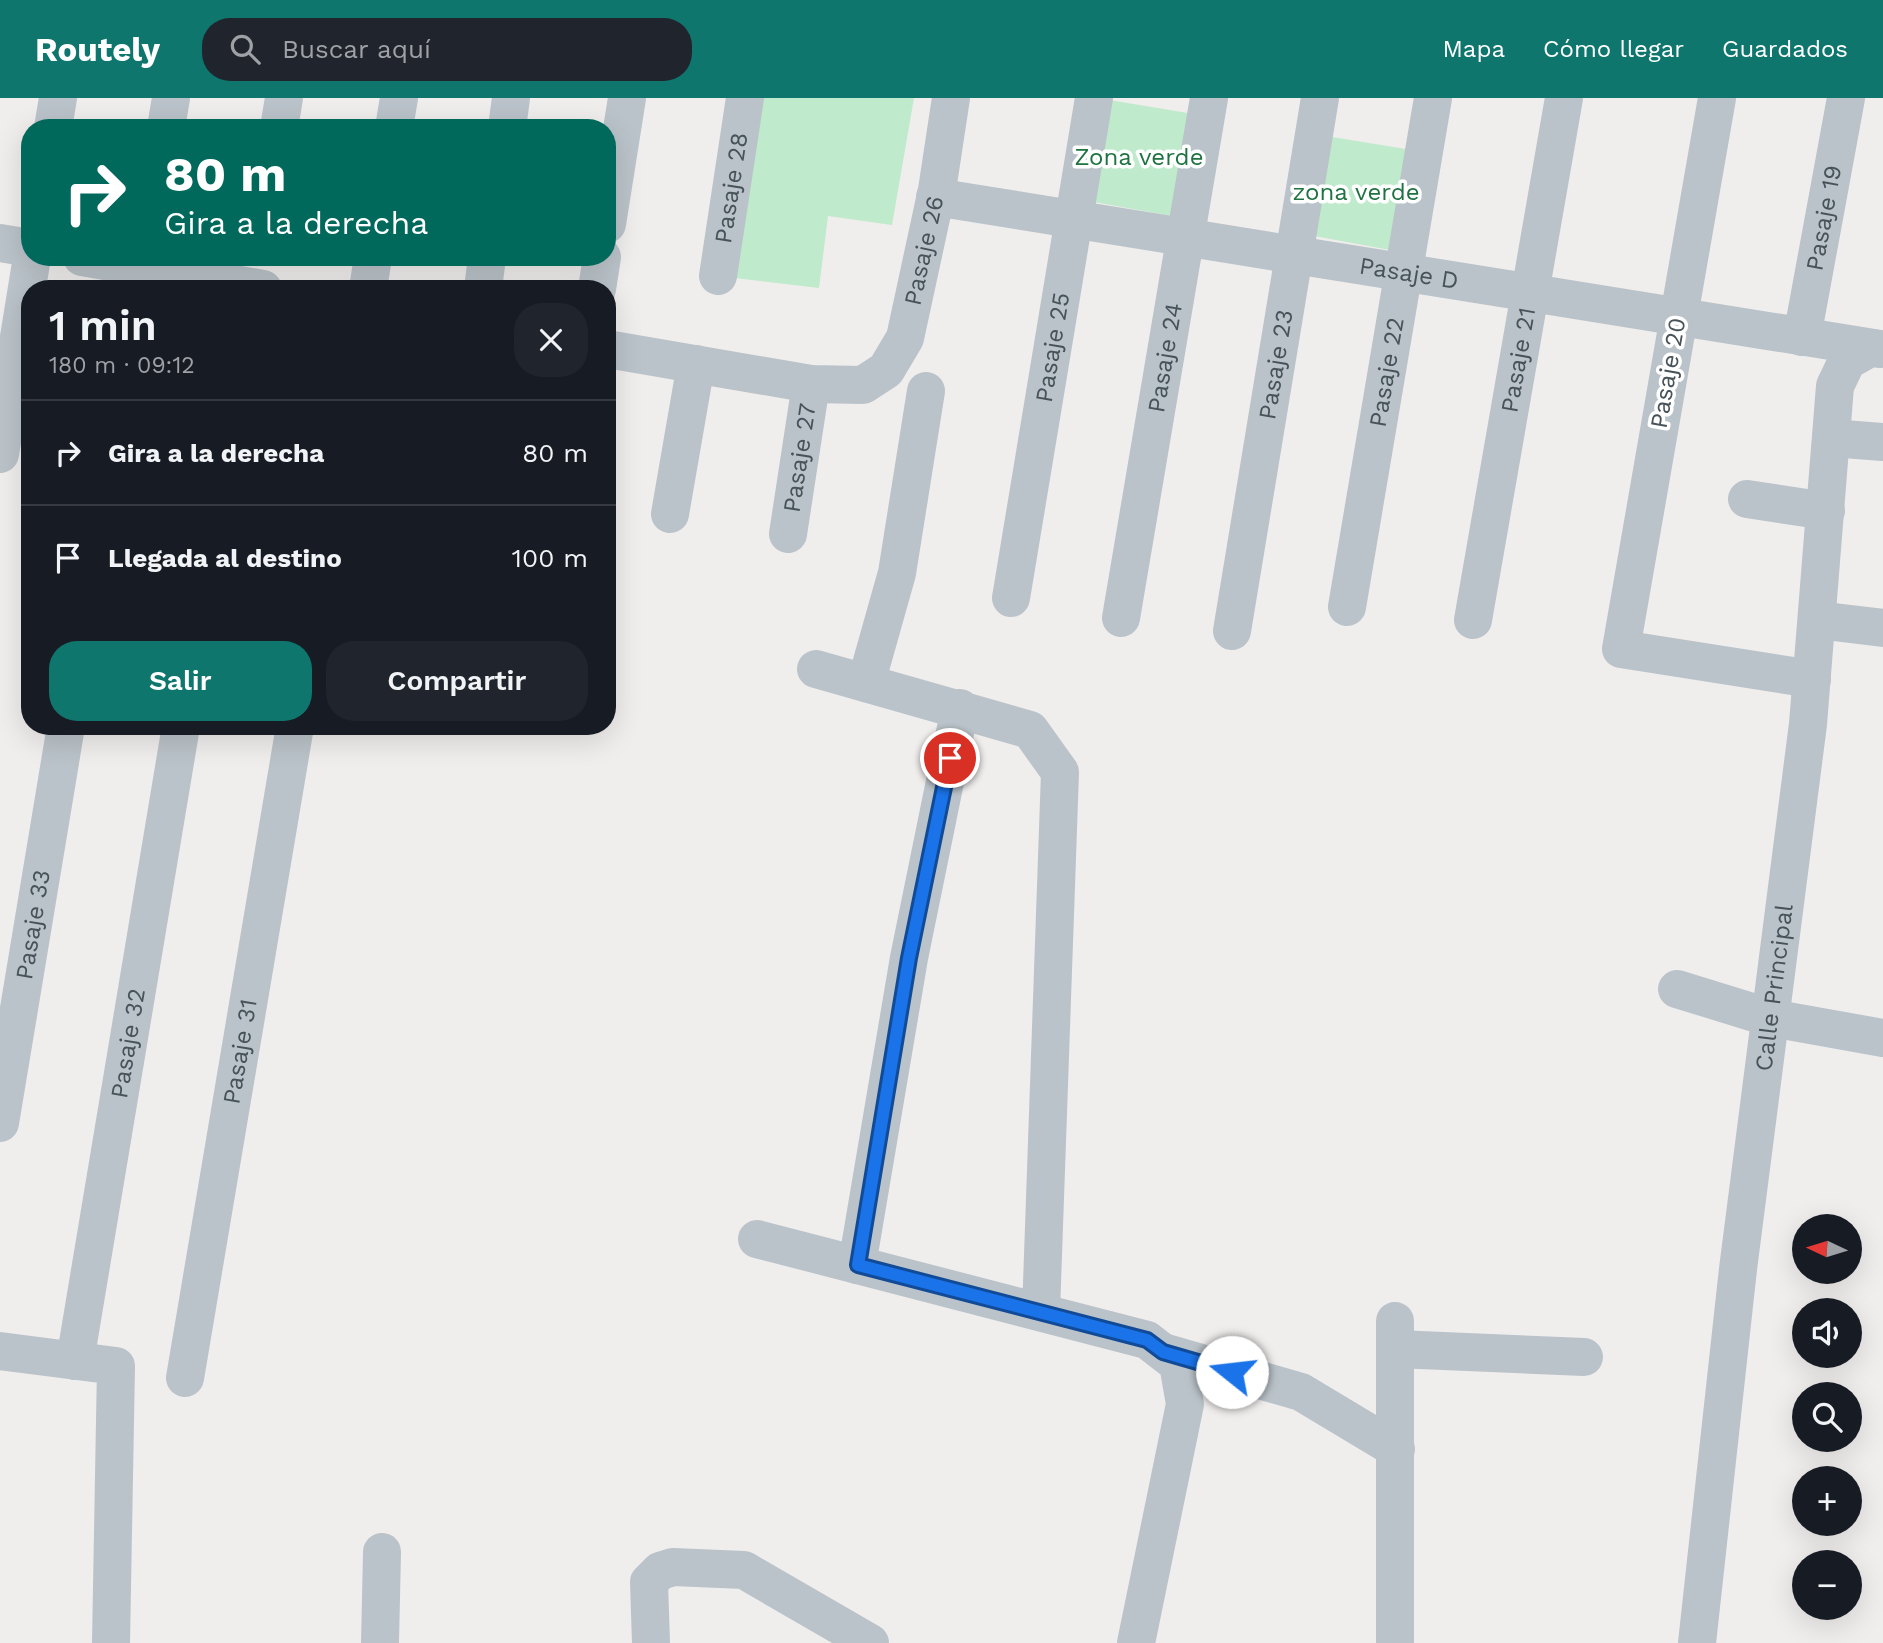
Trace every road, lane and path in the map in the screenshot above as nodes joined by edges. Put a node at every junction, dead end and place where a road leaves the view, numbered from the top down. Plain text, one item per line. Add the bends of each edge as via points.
1 (58, 98) edge
2 (171, 98) edge
3 (284, 98) edge
4 (399, 98) edge
5 (511, 98) edge
6 (627, 98) edge
7 (745, 98) edge
8 (951, 98) edge
9 (1094, 98) edge
10 (1209, 98) edge
11 (1320, 98) edge
12 (1433, 98) edge
13 (1564, 98) edge
14 (1717, 98) edge
15 (1846, 98) edge
16 (54, 119) edge
17 (168, 119) edge
18 (280, 119) edge
19 (396, 119) edge
20 (508, 119) edge
21 (616, 167) edge
22 (935, 197) junction
23 (1074, 219) junction
24 (1185, 237) junction
25 (0, 243) edge
26 (21, 246) edge
27 (1294, 255) junction
28 (121, 266) edge
29 (142, 271) edge
30 (1403, 273) junction
31 (718, 276) dead end
32 (246, 280) edge
33 (1530, 293) junction
34 (1678, 317) junction
35 (21, 325) edge
36 (1802, 337) junction
37 (1877, 349) edge
38 (616, 351) edge
39 (696, 364) junction
40 (811, 384) junction
41 (926, 391) dead end
42 (1831, 438) junction
43 (1883, 442) edge
44 (0, 454) edge
45 (1747, 499) dead end
46 (1826, 511) junction
47 (670, 514) dead end
48 (788, 534) dead end
49 (1011, 598) dead end
50 (1347, 607) dead end
51 (1121, 618) dead end
52 (1473, 620) dead end
53 (1817, 620) junction
54 (1883, 628) edge
55 (1232, 631) dead end
56 (816, 669) dead end
57 (1812, 679) junction
58 (866, 683) junction
59 (960, 708) junction
60 (65, 735) edge
61 (179, 735) edge
62 (293, 735) edge
63 (1677, 989) dead end
64 (1770, 1018) junction
65 (1883, 1038) edge
66 (0, 1123) edge
67 (757, 1239) dead end
68 (858, 1265) junction
69 (1041, 1312) junction
70 (0, 1352) edge
71 (1163, 1352) junction
72 (1584, 1357) dead end
73 (75, 1361) junction
74 (185, 1378) dead end
75 (1396, 1448) junction
76 (382, 1552) dead end
77 (111, 1643) edge
78 (380, 1643) edge
79 (651, 1643) edge
80 (870, 1643) edge
81 (1136, 1643) edge
82 (1395, 1643) edge
83 (1697, 1643) edge

1 - 16 street
2 - 17 street
3 - 18 street
4 - 19 street
5 - 20 street
6 - 21 street
7 - 31 street, Pasaje 28
8 - 22 street, Pasaje 26
9 - 23 street, Pasaje 25
10 - 24 street, Pasaje 24
11 - 27 street, Pasaje 23
12 - 30 street, Pasaje 22
13 - 33 street, Pasaje 21
14 - 34 street, Pasaje 20
15 - 36 street, Pasaje 19
22 - 23 street, Pasaje D
22 - 40 street, Pasaje 26 via 905,338 886,370 863,385
23 - 24 street, Pasaje D
23 - 49 street, Pasaje 25
24 - 27 street, Pasaje D
24 - 51 street, Pasaje 24
25 - 26 street
27 - 30 street, Pasaje D
27 - 55 street, Pasaje 23
28 - 29 street
29 - 32 street
30 - 33 street, Pasaje D
30 - 50 street, Pasaje 22
33 - 34 street, Pasaje D
33 - 52 street, Pasaje 21
34 - 36 street, Pasaje D
34 - 57 street, Pasaje 20 via 1621,649
35 - 44 street
36 - 37 street, Pasaje D
37 - 42 street, Calle Principal via 1847,361 1835,386
38 - 39 street
39 - 40 street
39 - 47 street
40 - 48 street, Pasaje 27
41 - 58 street via 897,573
42 - 43 street
42 - 46 street, Calle Principal
45 - 46 street
46 - 53 street, Calle Principal
53 - 54 street
53 - 57 street, Calle Principal
56 - 58 street
57 - 64 street, Calle Principal
58 - 59 street
59 - 68 street via 909,958
59 - 69 street via 1030,730 1060,772
60 - 66 street, Pasaje 33
61 - 73 street, Pasaje 32
62 - 74 street, Pasaje 31
63 - 64 street
64 - 65 street
64 - 83 street, Calle Principal
67 - 68 street
68 - 69 street
69 - 71 street via 1147,1340
70 - 73 street
71 - 75 street via 1301,1392
71 - 81 street via 1178,1364 1185,1404
72 - 75 street via 1396,1335
73 - 77 street via 116,1366
75 - 82 street
76 - 78 street
79 - 80 street via 649,1582 673,1567 744,1570

